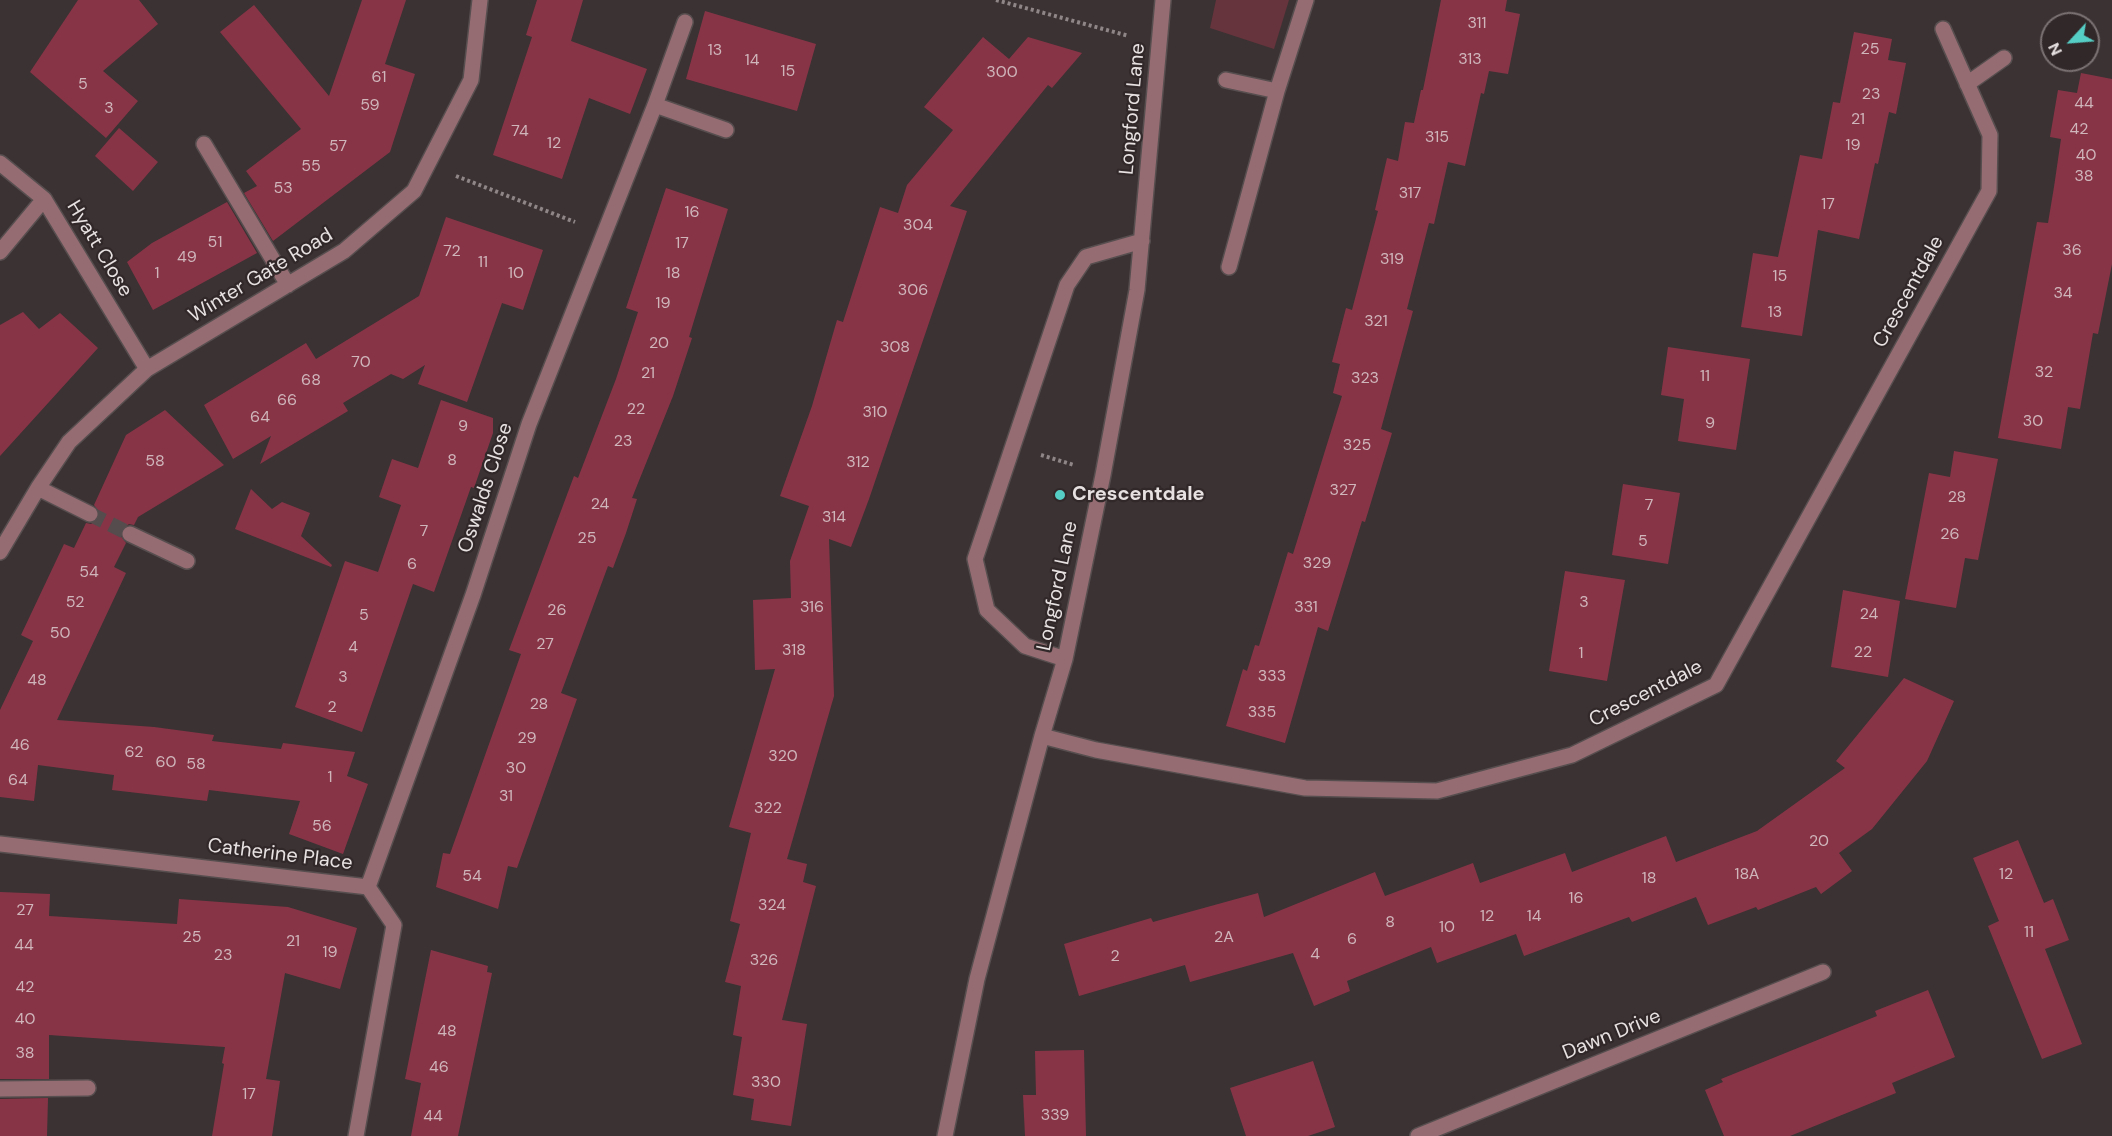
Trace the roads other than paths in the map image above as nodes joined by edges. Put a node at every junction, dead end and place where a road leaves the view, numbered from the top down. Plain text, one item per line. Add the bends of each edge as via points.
1 (480, 0) edge
2 (1164, 0) edge
3 (1306, 0) edge
4 (684, 22) dead end
5 (1943, 29) dead end
6 (2004, 58) dead end
7 (1226, 80) dead end
8 (1967, 84) junction
9 (1277, 92) junction
10 (655, 105) junction
11 (726, 130) dead end
12 (204, 144) dead end
13 (0, 163) edge
14 (44, 199) junction
15 (1142, 241) junction
16 (0, 252) edge
17 (1229, 267) dead end
18 (288, 285) junction
19 (147, 369) junction
20 (38, 488) junction
21 (90, 514) tunnel mouth
22 (130, 534) tunnel mouth
23 (0, 552) edge
24 (187, 561) dead end
25 (1065, 659) junction
26 (1042, 736) junction
27 (0, 844) edge
28 (368, 887) junction
29 (1823, 972) dead end
30 (0, 1089) edge
31 (88, 1089) dead end
32 (356, 1136) edge
33 (945, 1136) edge
34 (1418, 1136) edge

1 - 18 street, Winter Gate Road via 471,80 414,191 344,251
2 - 15 street, Longford Lane
3 - 9 street
4 - 10 street, Oswalds Close
5 - 8 street, Crescentdale
6 - 8 street
7 - 9 street
8 - 26 street, Crescentdale via 1990,135 1989,191 1716,685 1572,755 1437,792 1305,788 1096,750
9 - 17 street
10 - 11 street
10 - 28 street, Oswalds Close via 528,424 473,595
12 - 18 street
13 - 14 street, Hyatt Close
14 - 16 street
14 - 19 street, Hyatt Close
15 - 25 street, Longford Lane via 1104,475
15 - 25 street via 1086,257 1067,285 975,559 987,610 1025,646
18 - 19 street, Winter Gate Road
19 - 20 street, Winter Gate Road via 69,442
20 - 21 street
20 - 23 street, Winter Gate Road
22 - 24 street
25 - 26 street, Longford Lane
26 - 33 street, Longford Lane via 977,979
27 - 28 street, Catherine Place
28 - 32 street, Catherine Place via 394,925
29 - 34 street, Dawn Drive
30 - 31 street

